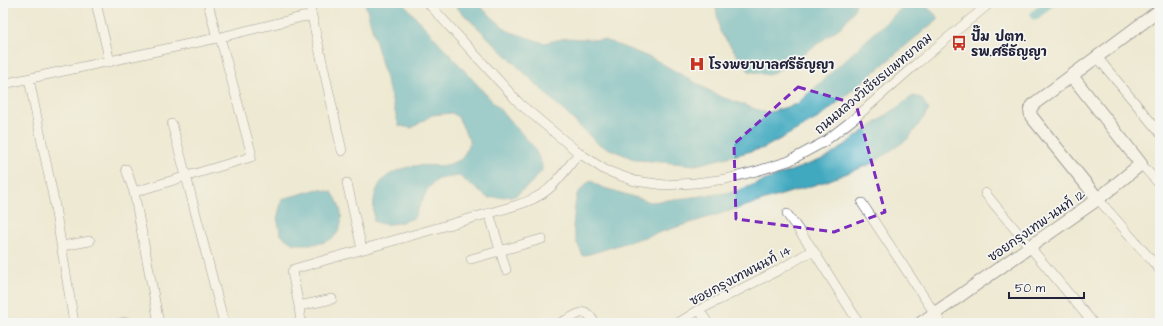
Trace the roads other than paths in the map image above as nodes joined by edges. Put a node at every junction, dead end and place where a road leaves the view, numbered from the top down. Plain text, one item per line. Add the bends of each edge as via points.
1 (96, 3) edge
2 (208, 3) edge
3 (309, 3) edge
4 (428, 3) edge
5 (990, 3) edge
6 (1160, 10) edge
7 (311, 16) junction
8 (219, 37) junction
9 (1097, 57) junction
10 (110, 62) junction
11 (1072, 76) junction
12 (29, 79) junction
13 (3, 84) edge
14 (172, 124) dead end
15 (1160, 133) edge
16 (342, 151) dead end
17 (579, 153) junction
18 (1141, 164) junction
19 (126, 169) dead end
20 (186, 176) junction
21 (347, 183) dead end
22 (1160, 185) edge
23 (134, 192) junction
24 (985, 194) dead end
25 (1098, 199) junction
26 (862, 203) dead end
27 (489, 213) junction
28 (787, 214) dead end
29 (542, 239) dead end
30 (90, 241) dead end
31 (62, 246) junction
32 (1030, 247) junction
33 (362, 249) junction
34 (813, 250) junction
35 (500, 251) junction
36 (471, 259) dead end
37 (506, 270) dead end
38 (1160, 270) edge
39 (332, 299) dead end
40 (299, 306) junction
41 (700, 310) junction
42 (938, 318) edge
43 (74, 323) edge
44 (159, 323) edge
45 (224, 323) edge
46 (302, 323) edge
47 (560, 323) edge
48 (594, 323) edge
49 (678, 323) edge
50 (708, 323) edge
51 (859, 323) edge
52 (921, 323) edge
53 (1094, 323) edge

1 - 10 street
2 - 8 street
3 - 7 street
4 - 17 street, ถนนหลวงวิเชียรแพทยาคม via 520,104
5 - 17 street, ถนนหลวงวิเชียรแพทยาคม via 855,118 824,142 789,161 726,179 665,185 635,181 605,170
6 - 9 street, ซอยกรุงเทพ-นนท์ 12
7 - 8 street
7 - 16 street
8 - 10 street
8 - 20 street via 251,157
9 - 11 street, ซอยกรุงเทพ-นนท์ 12
9 - 15 street
10 - 12 street
11 - 18 street
11 - 25 street, ซอยกรุงเทพ-นนท์ 12 via 1035,103 1030,109 1031,116
12 - 13 street
12 - 31 street
14 - 20 street
17 - 27 street via 556,183 536,199
18 - 22 street
18 - 25 street
19 - 23 street
20 - 23 street
20 - 45 street
21 - 33 street
23 - 44 street
24 - 32 street
25 - 32 street, ซอยกรุงเทพ-นนท์ 12
25 - 38 street
26 - 42 street
27 - 33 street
27 - 35 street
28 - 34 street
29 - 35 street
30 - 31 street
31 - 43 street
32 - 42 street, ซอยกรุงเทพ-นนท์ 12
32 - 53 street
33 - 40 street via 294,269 292,272
34 - 41 street, ซอยกรุงเทพนนท์ 14
34 - 51 street
35 - 36 street
35 - 37 street
39 - 40 street
40 - 46 street
41 - 49 street, ซอยกรุงเทพนนท์ 14
41 - 50 street
42 - 52 street, ซอยกรุงเทพ-นนท์ 12
47 - 48 street via 585,312

